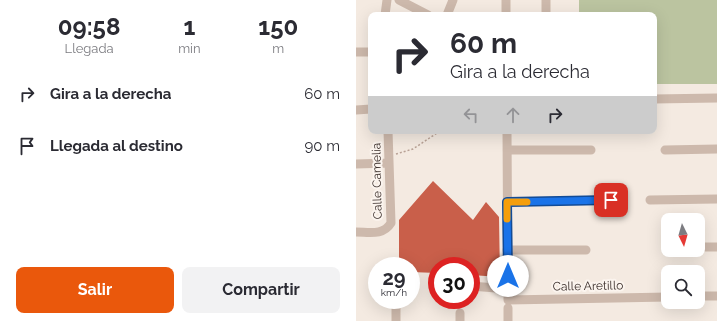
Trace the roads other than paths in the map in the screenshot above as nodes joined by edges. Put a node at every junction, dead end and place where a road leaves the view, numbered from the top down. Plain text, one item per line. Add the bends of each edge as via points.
1 (387, 0) edge
2 (399, 0) edge
3 (453, 0) edge
4 (506, 0) edge
5 (546, 0) edge
6 (385, 12) edge
7 (422, 12) edge
8 (448, 12) edge
9 (506, 12) edge
10 (546, 12) edge
11 (356, 52) edge
12 (368, 52) edge
13 (717, 98) edge
14 (657, 99) edge
15 (368, 109) edge
16 (356, 110) edge
17 (388, 134) edge
18 (507, 134) edge
19 (717, 149) edge
20 (507, 150) junction
21 (591, 150) dead end
22 (665, 150) dead end
23 (389, 159) junction
24 (356, 164) edge
25 (717, 199) edge
26 (611, 200) dead end
27 (650, 200) dead end
28 (507, 202) junction
29 (356, 232) edge
30 (717, 247) edge
31 (705, 248) edge
32 (508, 250) junction
33 (586, 250) dead end
34 (480, 287) edge
35 (508, 289) junction
36 (705, 296) edge
37 (717, 296) edge
38 (661, 297) edge
39 (508, 304) junction
40 (396, 309) edge
41 (396, 321) edge
42 (508, 321) edge

1 - 6 street
2 - 7 street
3 - 8 street
4 - 9 street
5 - 10 street
11 - 12 street
13 - 14 street
15 - 16 street
17 - 23 street, Calle Camelia
18 - 20 street
19 - 22 street
20 - 21 street
20 - 28 street
23 - 24 street
23 - 29 street, Calle Camelia via 391,224 387,230 380,232
25 - 27 street
26 - 28 street
28 - 32 street
30 - 31 street
32 - 33 street
32 - 35 street
34 - 35 street
35 - 39 street
36 - 37 street
38 - 39 street, Calle Aretillo
39 - 42 street
40 - 41 street

